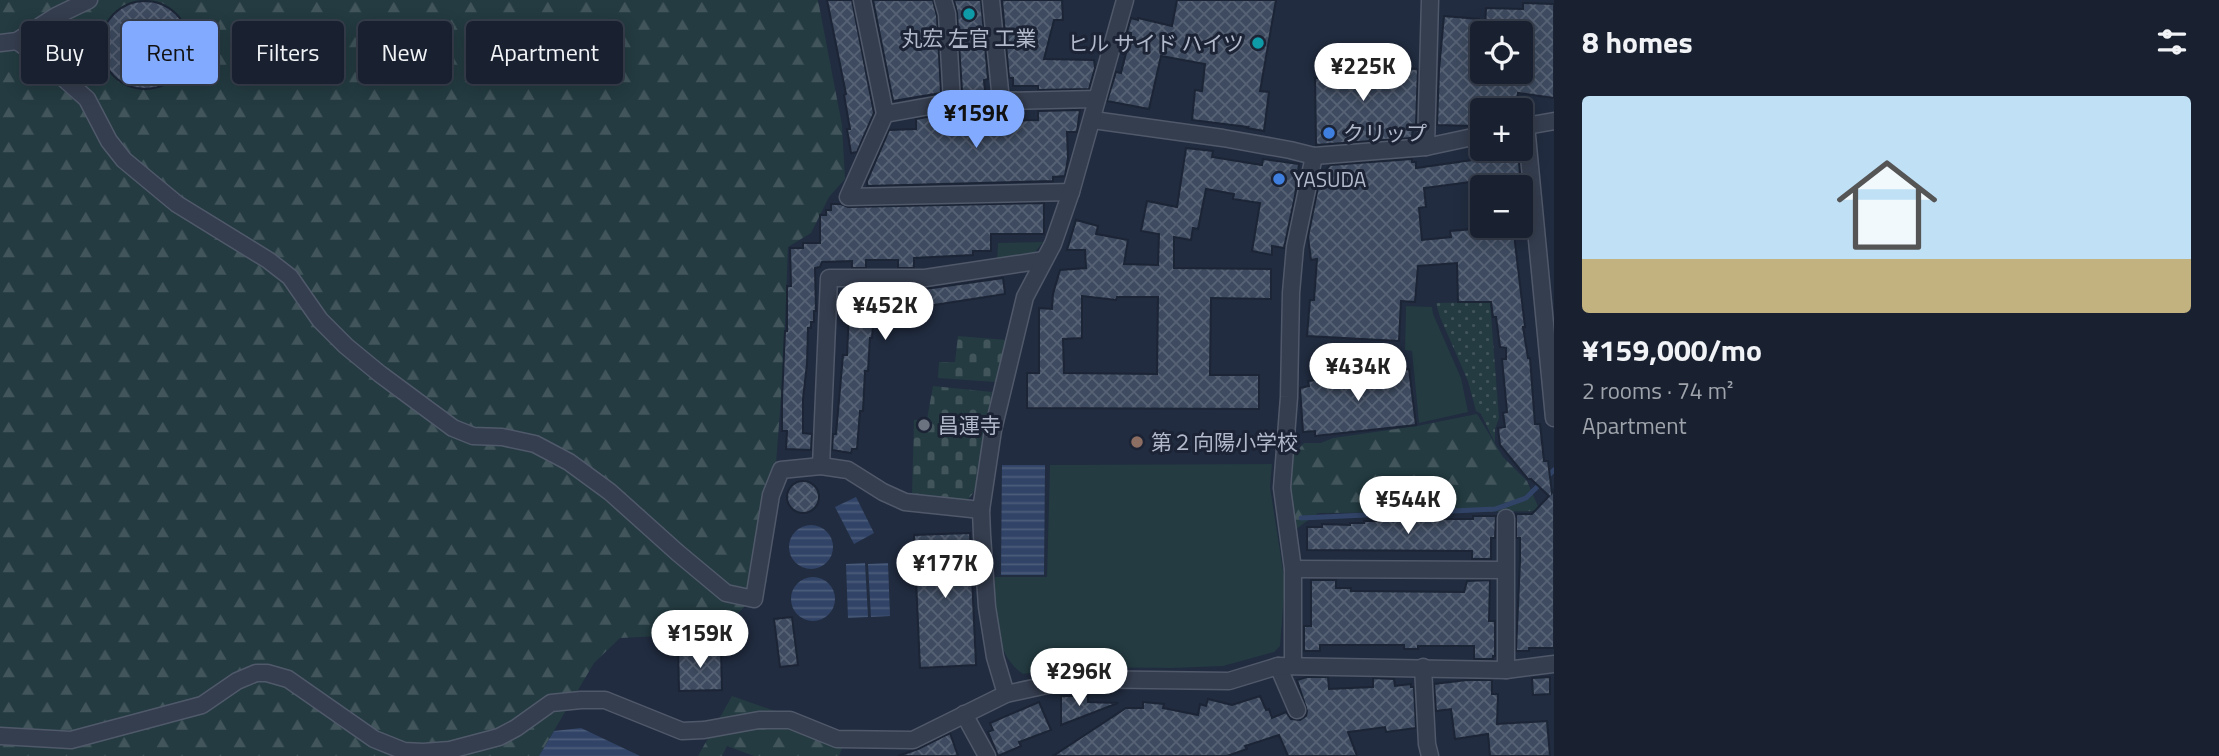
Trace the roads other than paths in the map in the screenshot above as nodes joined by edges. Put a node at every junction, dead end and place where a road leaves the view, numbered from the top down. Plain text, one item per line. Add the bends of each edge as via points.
1 (89, 0) edge
2 (862, 0) edge
3 (943, 0) edge
4 (991, 0) edge
5 (1125, 0) edge
6 (1430, 0) edge
7 (17, 41) junction
8 (0, 43) edge
9 (1096, 99) junction
10 (1001, 101) junction
11 (952, 102) junction
12 (885, 114) junction
13 (1093, 120) junction
14 (1554, 121) edge
15 (1533, 124) edge
16 (1470, 138) edge
17 (1426, 147) junction
18 (1314, 156) junction
19 (1528, 161) edge
20 (1071, 192) junction
21 (1044, 260) junction
22 (1554, 418) edge
23 (821, 466) junction
24 (981, 510) junction
25 (1506, 518) dead end
26 (1293, 569) junction
27 (1505, 570) junction
28 (1554, 664) edge
29 (1285, 666) junction
30 (1423, 667) junction
31 (1506, 670) junction
32 (1006, 694) junction
33 (1297, 710) dead end
34 (964, 714) junction
35 (0, 736) edge
36 (987, 756) edge
37 (1430, 756) edge

1 - 7 street
2 - 12 street
3 - 11 street
4 - 10 street
5 - 9 street
6 - 17 street
7 - 8 street
7 - 23 street via 87,99 124,160 177,204 290,277 320,320 380,374 453,428 473,436 535,444 569,462 726,593 754,599 771,495 780,470
9 - 10 street
9 - 13 street
10 - 11 street
11 - 12 street
12 - 20 street via 848,197
13 - 18 street
13 - 20 street
14 - 15 street
16 - 17 street
17 - 18 street
18 - 26 street via 1298,227 1291,293 1282,488
19 - 22 street
20 - 21 street
21 - 23 street via 925,278 829,278
21 - 24 street via 1020,314
23 - 24 street via 848,470 905,502
24 - 32 street via 987,607
25 - 27 street
26 - 27 street
26 - 29 street
27 - 31 street
28 - 31 street
29 - 30 street
29 - 32 street via 1229,681 1075,679
29 - 33 street
30 - 31 street
30 - 37 street
32 - 34 street
34 - 35 street via 913,740 837,739 790,720 682,731 605,700 581,699 551,703 499,737 450,750 414,752 374,740 288,679 256,673 202,705 71,740
34 - 36 street

